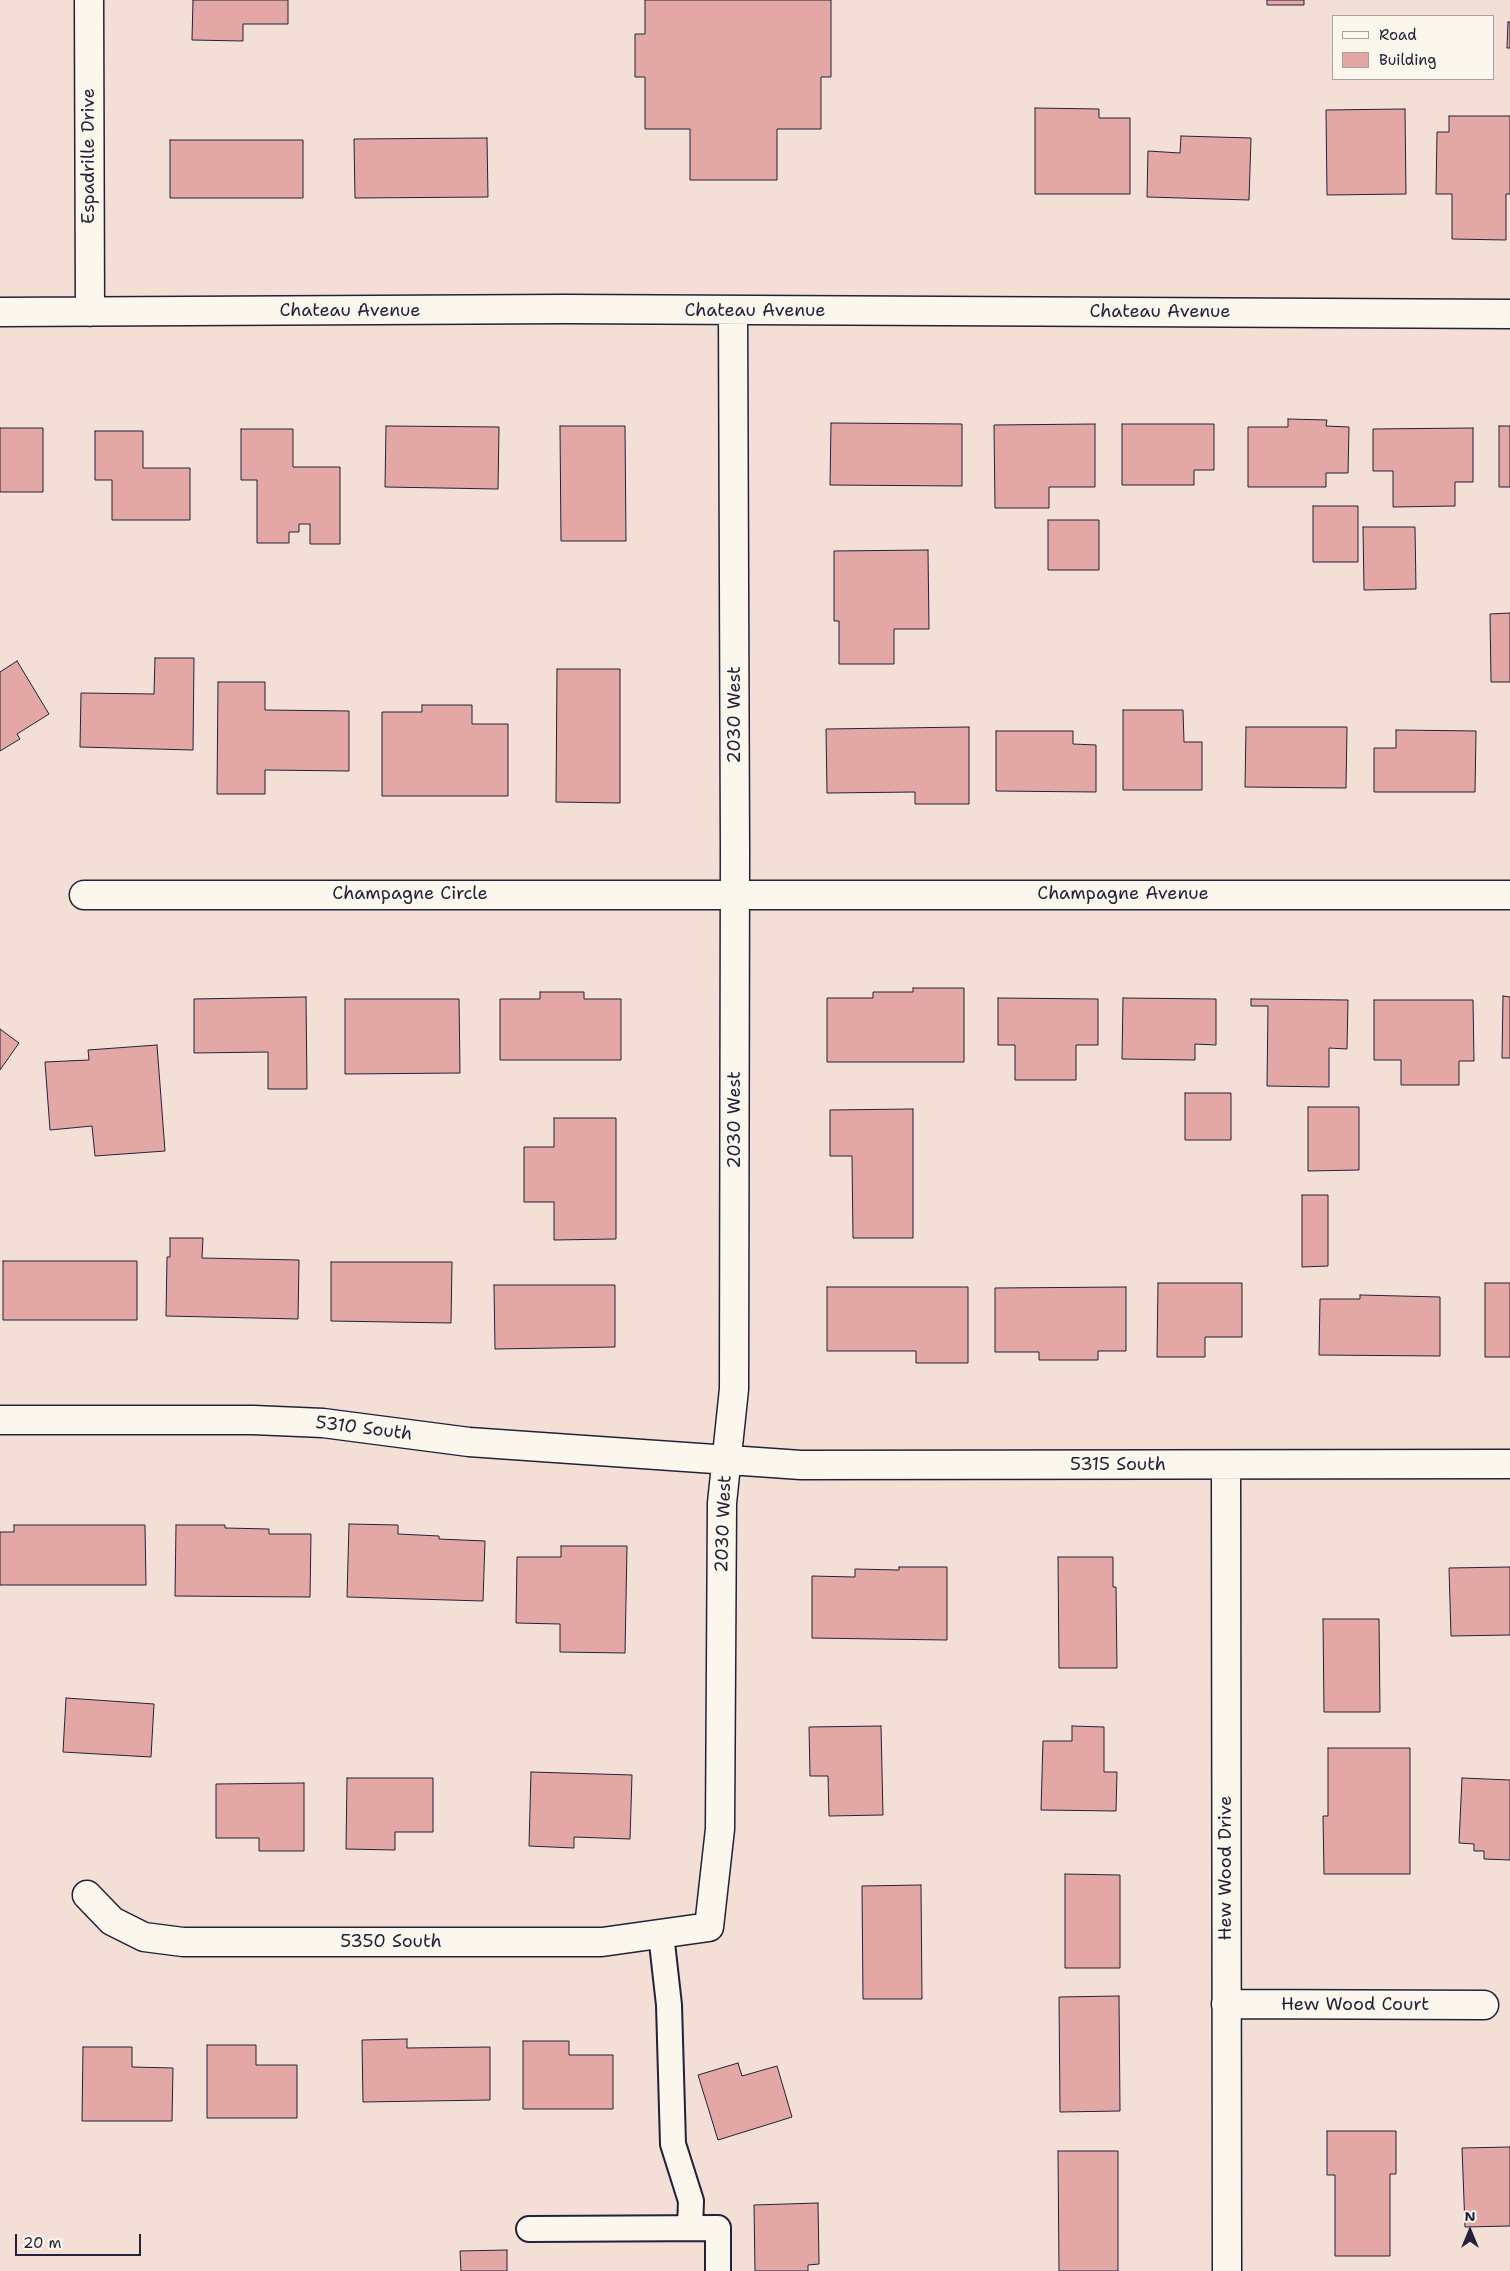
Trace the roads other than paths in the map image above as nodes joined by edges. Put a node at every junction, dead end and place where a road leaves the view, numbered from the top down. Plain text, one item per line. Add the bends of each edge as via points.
1 (89, 0) edge
2 (733, 311) junction
3 (0, 312) edge
4 (90, 312) junction
5 (1510, 314) edge
6 (735, 894) junction
7 (84, 895) dead end
8 (1510, 895) edge
9 (0, 1420) edge
10 (727, 1459) junction
11 (1510, 1464) edge
12 (1226, 1465) junction
13 (86, 1895) dead end
14 (709, 1927) joint
15 (661, 1934) junction
16 (1226, 2004) junction
17 (1484, 2005) dead end
18 (690, 2228) junction
19 (529, 2229) dead end
20 (718, 2271) edge
21 (1227, 2271) edge

1 - 4 street, Espadrille Drive
2 - 4 street, Chateau Avenue
2 - 5 street, Chateau Avenue
2 - 6 street, 2030 West
3 - 4 street, Chateau Avenue
6 - 7 street, Champagne Circle
6 - 8 street, Champagne Avenue
6 - 10 street, 2030 West via 734,1389
9 - 10 street, 5310 South via 323,1423 470,1442
10 - 12 street, 5315 South via 801,1465
10 - 14 street, 2030 West via 722,1503 720,1829
11 - 12 street, 5315 South
12 - 16 street, Hew Wood Drive
13 - 15 street, 5350 South via 112,1921 144,1937 183,1942 602,1942
14 - 15 street, 5350 South
15 - 18 lane via 669,2005 674,2144 691,2200
16 - 17 street, Hew Wood Court
16 - 21 street, Hew Wood Drive
18 - 19 lane
18 - 20 lane via 718,2228

